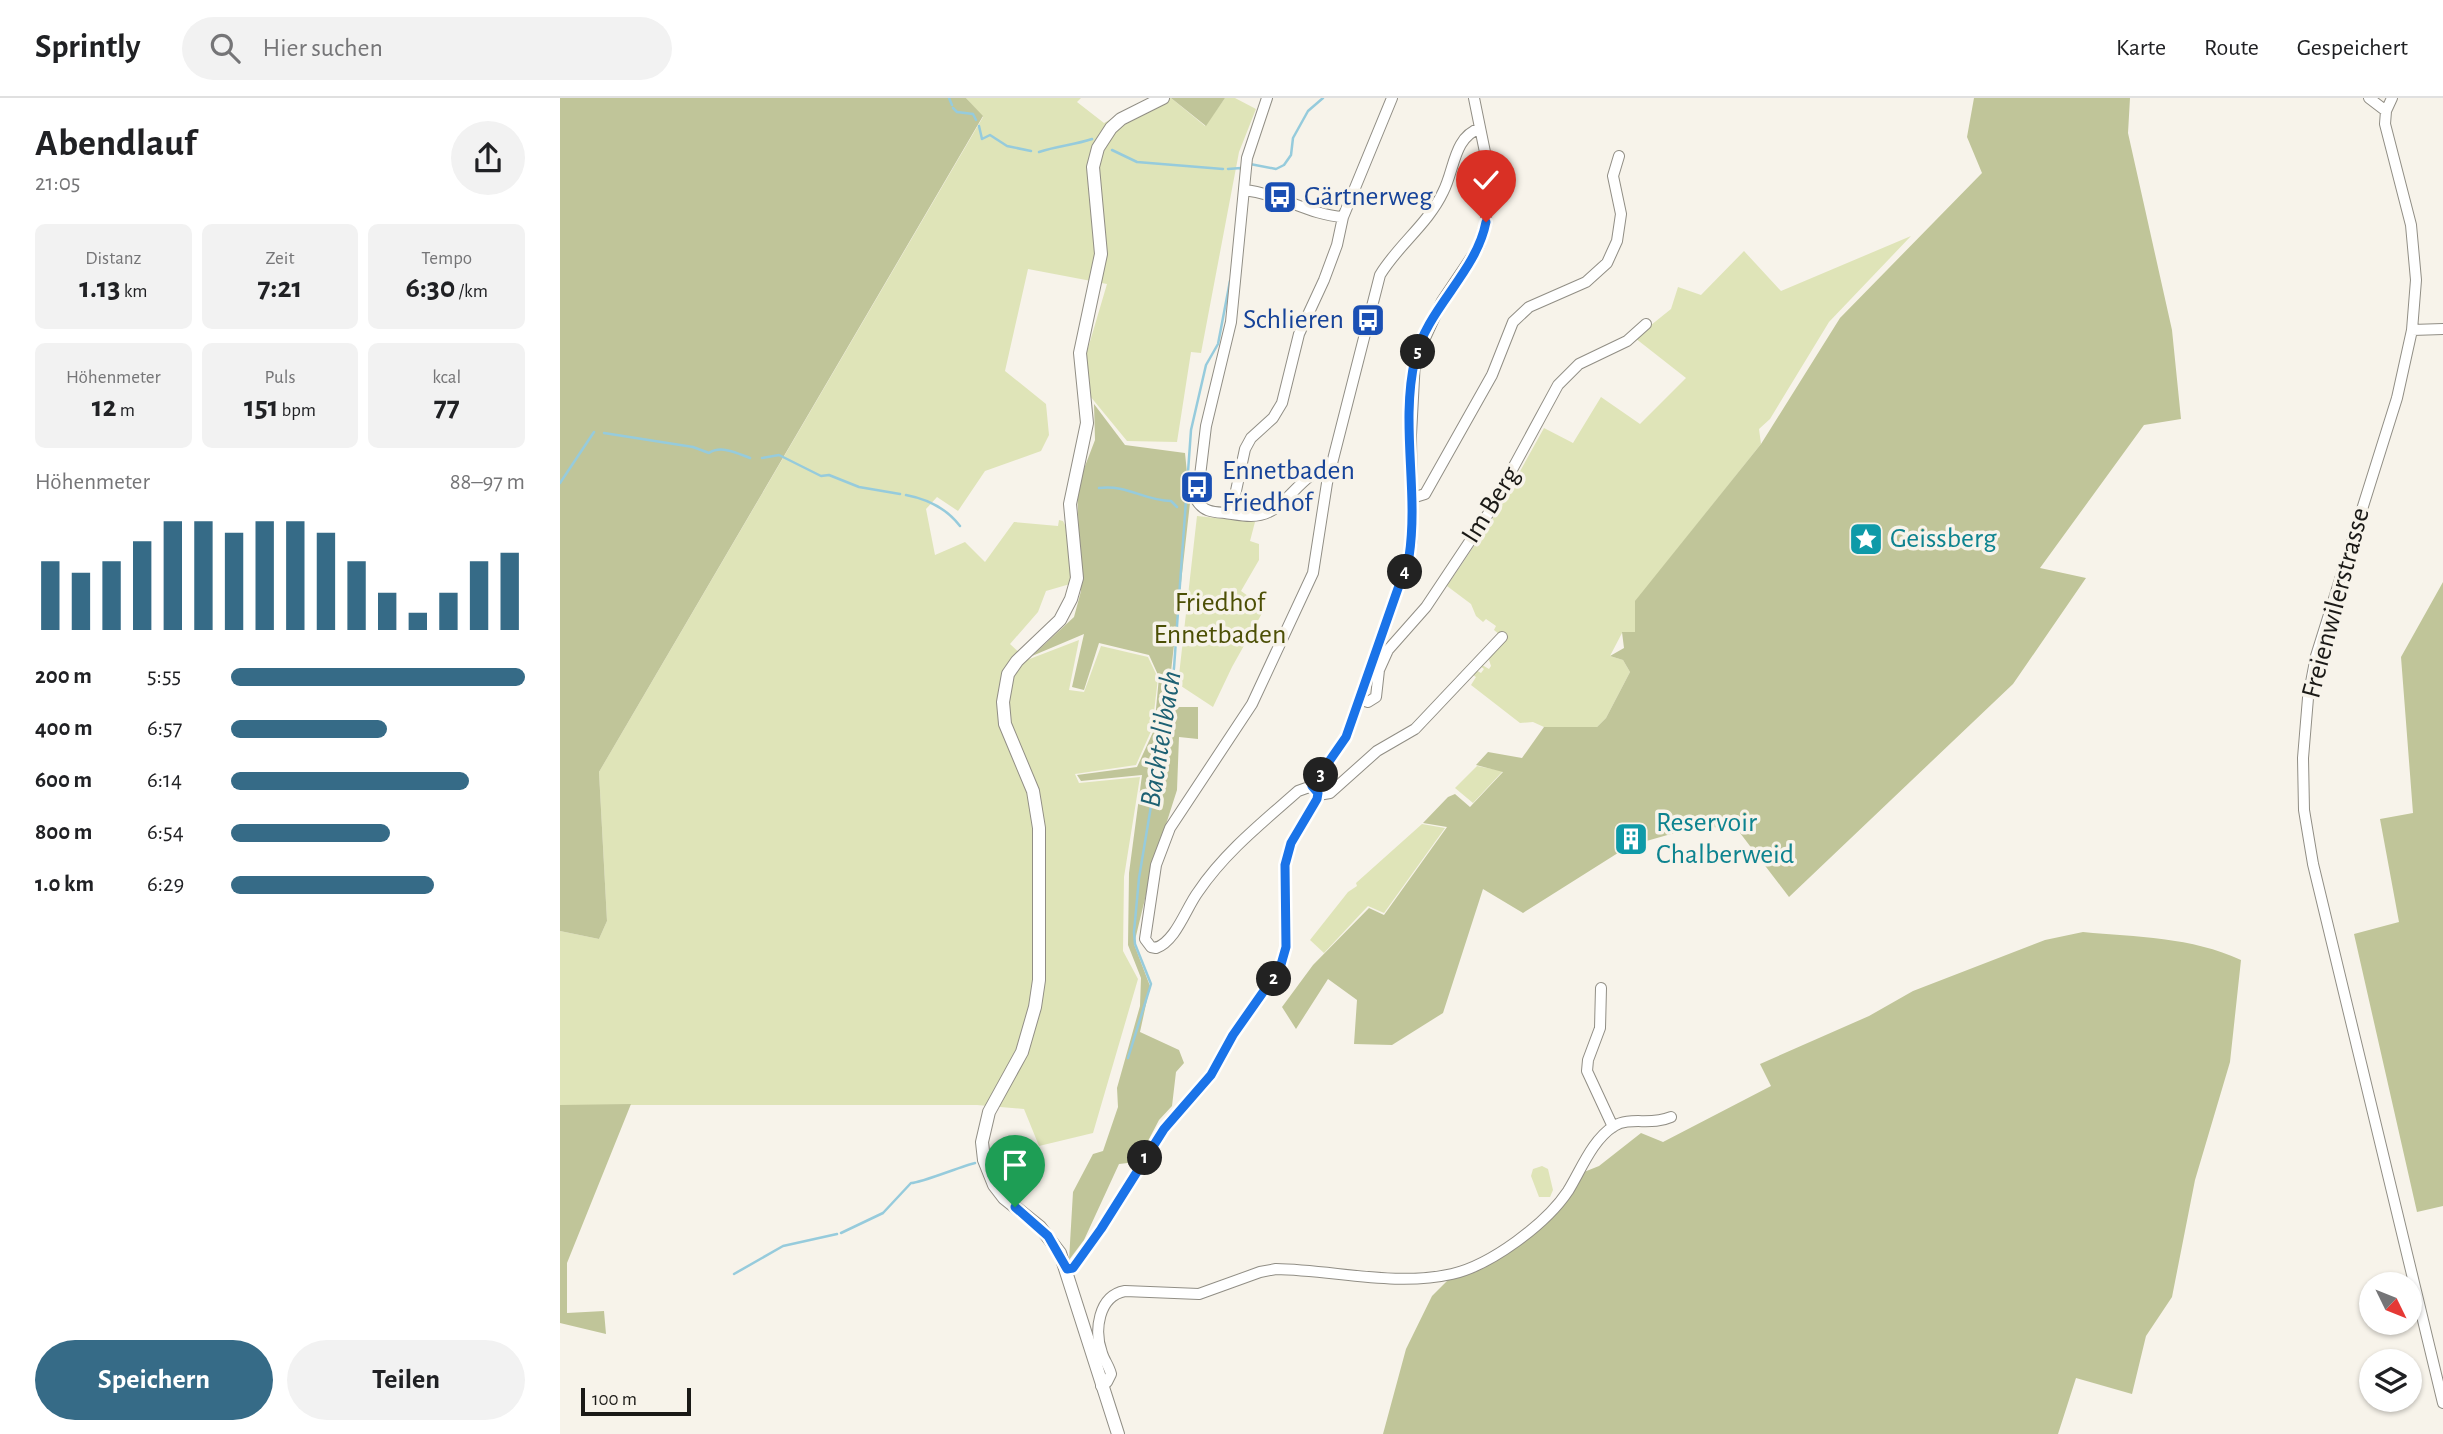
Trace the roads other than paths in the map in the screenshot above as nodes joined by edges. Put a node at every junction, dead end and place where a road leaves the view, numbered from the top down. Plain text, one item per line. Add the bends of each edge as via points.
1 (1163, 98) edge
2 (1267, 98) edge
3 (1392, 98) edge
4 (1474, 98) edge
5 (2369, 98) edge
6 (2392, 98) edge
7 (2386, 111) junction
8 (1480, 128) junction
9 (1619, 156) dead end
10 (1244, 190) junction
11 (1343, 217) junction
12 (1646, 324) dead end
13 (2443, 329) edge
14 (2412, 330) junction
15 (1330, 470) junction
16 (1412, 498) junction
17 (1231, 514) junction
18 (1502, 638) dead end
19 (1359, 699) junction
20 (1315, 791) junction
21 (1601, 988) dead end
22 (1671, 1117) dead end
23 (1613, 1127) junction
24 (1067, 1269) junction
25 (1101, 1386) junction
26 (2443, 1403) edge
27 (1118, 1434) edge

1 - 24 main road via 1121,120 1098,148 1093,167 1101,254 1080,354 1087,424 1070,504 1077,578 1060,620 1008,674 1003,702 1005,724 1033,791 1039,828 1040,980 1022,1052 985,1121 982,1153 990,1178 1004,1198 1048,1236
2 - 10 street via 1247,158
3 - 11 street
4 - 8 street
5 - 7 street
6 - 7 street
7 - 14 street, Freienwilerstrasse via 2389,144 2411,225 2416,280
8 - 15 street via 1464,138 1439,200 1380,275
8 - 16 street via 1488,184 1483,235 1433,318 1415,360
9 - 16 street via 1613,176 1621,214 1617,241 1607,263 1586,282 1529,307 1513,322 1492,375 1432,482 1425,494
10 - 11 street via 1272,194
10 - 17 street via 1231,322 1198,481 1198,503 1206,510
11 - 17 street via 1324,280 1299,334 1282,403 1245,449
12 - 19 street, Im Berg via 1627,341 1579,363 1558,385 1488,514 1426,607 1388,650 1379,670 1376,697 1368,702
13 - 14 street
14 - 26 street, Freienwilerstrasse via 2396,397 2321,633 2308,698 2304,810 2313,864
15 - 17 street via 1318,470 1269,513
15 - 20 street via 1309,584 1255,698 1179,812 1163,845 1147,919 1145,939 1151,947 1167,942 1228,854 1298,790
16 - 19 street via 1412,538 1404,576
18 - 20 street via 1415,729 1361,763 1330,793
19 - 20 street via 1342,745
20 - 24 street via 1285,865 1286,947 1280,968 1211,1075 1164,1129 1101,1229 1073,1268
21 - 23 street via 1600,1028 1587,1071
22 - 23 street
23 - 25 street via 1551,1212 1499,1252 1460,1272 1396,1278 1276,1269 1199,1294 1115,1294 1101,1312 1101,1352 1111,1374
24 - 25 main road
25 - 27 main road

